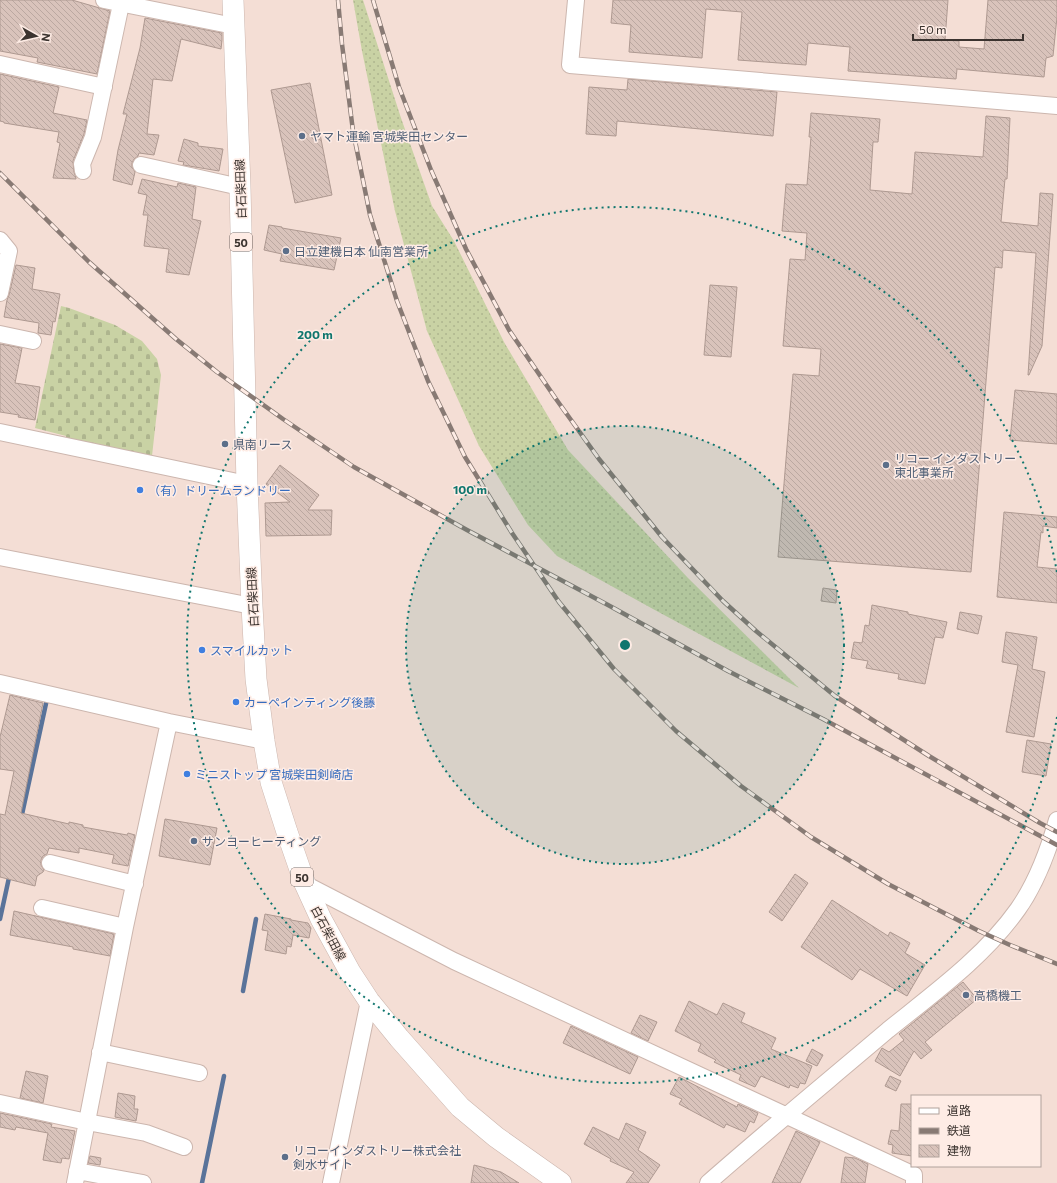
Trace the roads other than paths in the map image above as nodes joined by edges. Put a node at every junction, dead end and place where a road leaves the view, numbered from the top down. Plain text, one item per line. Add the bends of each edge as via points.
1 (104, 0) edge
2 (233, 0) edge
3 (576, 0) edge
4 (121, 4) junction
5 (234, 26) junction
6 (0, 64) edge
7 (104, 87) junction
8 (1057, 106) edge
9 (141, 166) dead end
10 (83, 172) dead end
11 (240, 187) junction
12 (3, 247) edge
13 (0, 293) edge
14 (0, 334) edge
15 (34, 341) dead end
16 (0, 432) edge
17 (247, 484) junction
18 (0, 557) edge
19 (252, 606) junction
20 (0, 683) edge
21 (169, 722) junction
22 (264, 741) junction
23 (1057, 820) edge
24 (50, 863) dead end
25 (135, 884) junction
26 (305, 884) junction
27 (42, 908) dead end
28 (125, 927) junction
29 (369, 1001) junction
30 (100, 1052) junction
31 (199, 1073) dead end
32 (0, 1103) edge
33 (786, 1115) junction
34 (87, 1122) junction
35 (184, 1147) dead end
36 (915, 1175) edge
37 (76, 1177) edge
38 (143, 1183) edge
39 (331, 1183) edge
40 (561, 1183) edge
41 (708, 1183) edge

1 - 4 street
2 - 5 main road, 白石柴田線 / 50
3 - 8 street via 570,65
4 - 5 street
4 - 7 street
5 - 11 main road, 白石柴田線 / 50
6 - 7 street
7 - 10 street via 93,137 82,164
9 - 11 street
11 - 17 main road, 白石柴田線 / 50
12 - 13 street
14 - 15 street
16 - 17 street
17 - 19 main road, 白石柴田線 / 50
18 - 19 street
19 - 22 main road, 白石柴田線 / 50 via 256,679
20 - 21 street
21 - 22 street
21 - 25 street
22 - 26 main road, 白石柴田線 / 50 via 272,782
23 - 33 street via 1033,885 1005,926 973,960
24 - 25 street
25 - 28 street
26 - 29 main road, 白石柴田線 / 50 via 321,919
26 - 33 street via 454,961
27 - 28 street
28 - 30 street
29 - 39 street
29 - 40 main road, 白石柴田線 / 50 via 460,1107 496,1137
30 - 31 street
30 - 34 street
32 - 34 street
33 - 36 street
33 - 41 street
34 - 35 street via 146,1133
34 - 37 street
37 - 38 street

